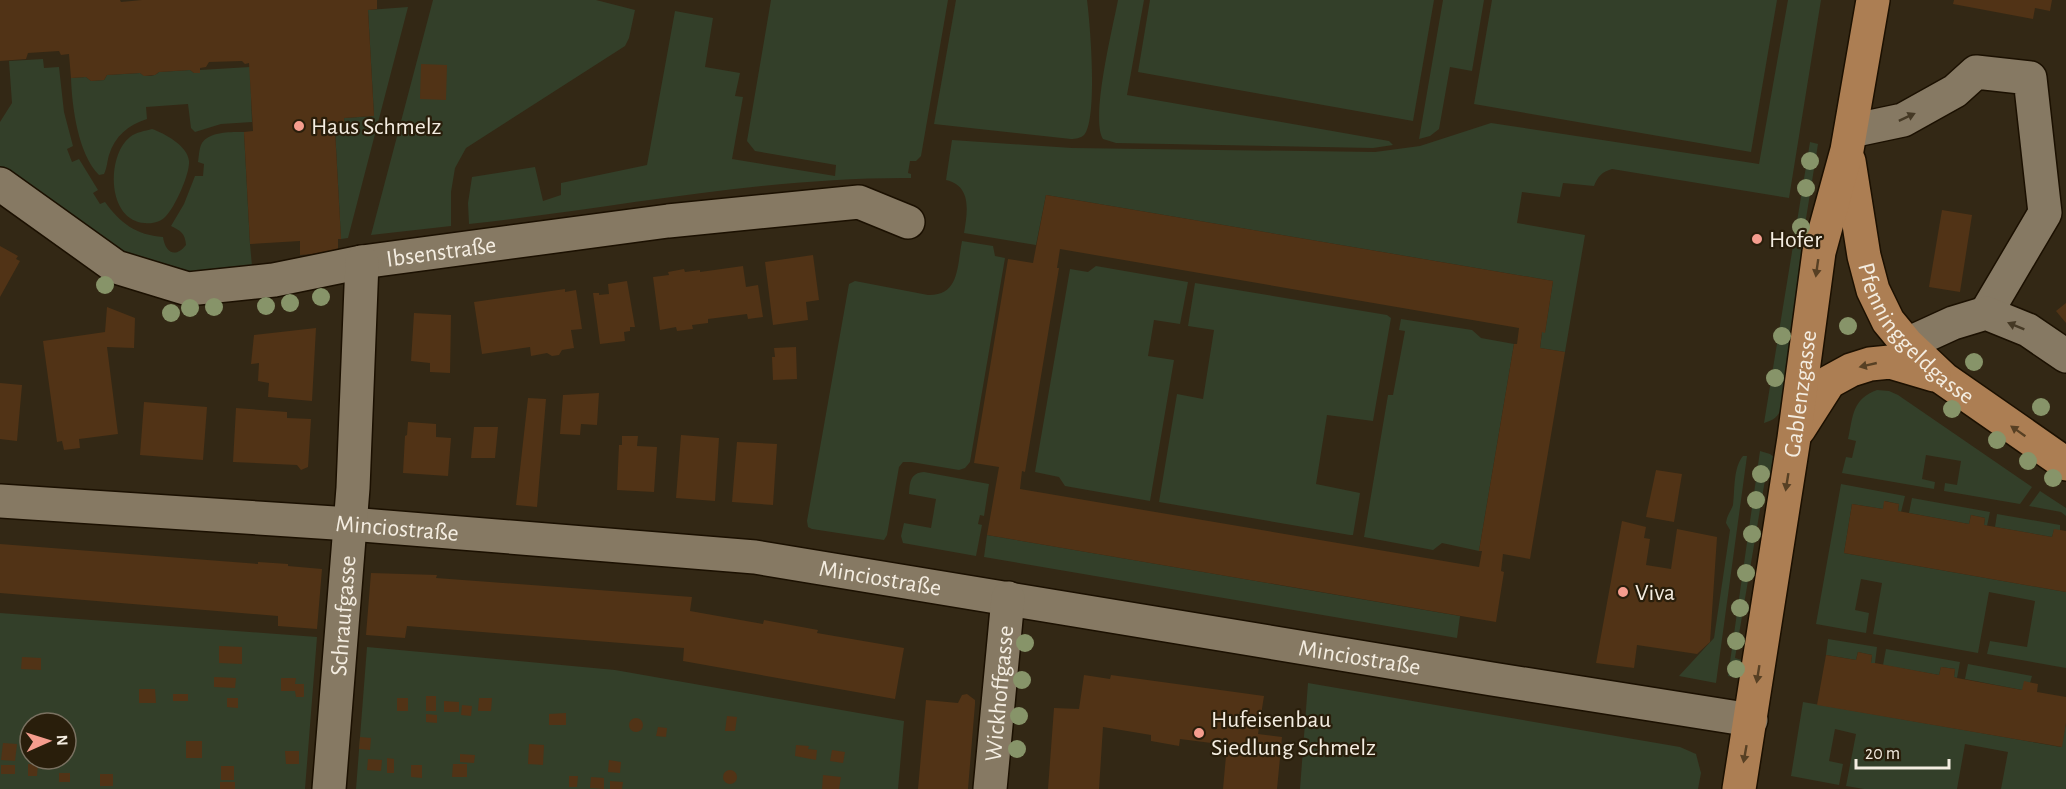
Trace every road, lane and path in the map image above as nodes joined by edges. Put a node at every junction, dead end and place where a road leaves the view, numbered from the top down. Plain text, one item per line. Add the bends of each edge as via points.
1 (1873, 0) edge
2 (1849, 140) junction
3 (0, 184) edge
4 (2055, 213) edge
5 (908, 222) dead end
6 (362, 262) junction
7 (1986, 313) junction
8 (1906, 344) junction
9 (2066, 356) edge
10 (1944, 380) junction
11 (1794, 438) junction
12 (2066, 464) edge
13 (0, 501) edge
14 (350, 524) junction
15 (1008, 598) junction
16 (1751, 720) junction
17 (329, 789) edge
18 (990, 789) edge
19 (1739, 789) edge

1 - 2 main road, Gablenzgasse
2 -> 4 street via 1903,120 1955,91 1976,72 2030,78
2 - 8 main road, Pfenninggeldgasse via 1864,256 1873,290 1888,321
2 -> 11 main road, Gablenzgasse via 1820,252
3 - 6 street, Ibsenstraße via 116,267 188,289 274,280
4 - 7 street
5 - 6 street, Ibsenstraße via 859,202 668,221
6 - 14 street, Schraufgasse
7 - 8 street
9 -> 7 street via 2028,330
8 - 10 main road, Pfenninggeldgasse
10 -> 11 main road via 1890,362 1851,370 1829,382
12 -> 10 main road, Pfenninggeldgasse
11 -> 16 main road, Gablenzgasse
13 - 14 street, Minciostraße
14 - 15 street, Minciostraße via 755,557
14 - 17 street, Schraufgasse
15 - 16 street, Minciostraße
15 - 18 street, Wickhoffgasse
16 -> 19 main road, Gablenzgasse

